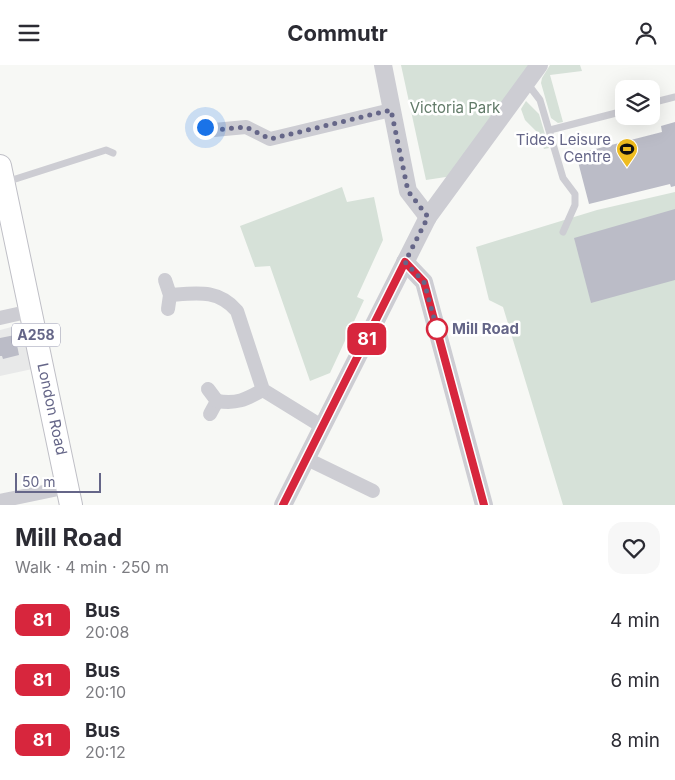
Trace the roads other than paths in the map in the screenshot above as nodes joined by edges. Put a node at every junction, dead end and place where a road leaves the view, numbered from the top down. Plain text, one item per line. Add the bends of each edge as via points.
1 (383, 65) edge
2 (539, 65) edge
3 (527, 82) junction
4 (675, 97) edge
5 (660, 101) edge
6 (391, 110) junction
7 (615, 113) edge
8 (205, 127) dead end
9 (550, 130) junction
10 (113, 153) dead end
11 (2, 174) edge
12 (428, 217) junction
13 (563, 233) dead end
14 (405, 262) junction
15 (165, 279) dead end
16 (31, 311) junction
17 (0, 317) edge
18 (208, 389) dead end
19 (263, 390) junction
20 (323, 427) junction
21 (307, 459) junction
22 (373, 491) dead end
23 (70, 496) edge
24 (0, 501) edge
25 (283, 505) edge
26 (484, 505) edge

1 - 6 street
2 - 3 street
3 - 9 lane via 540,100
3 - 12 street
4 - 5 lane
6 - 8 street via 270,139 246,127 214,130
6 - 12 street via 408,191
7 - 9 lane
9 - 13 lane via 563,178 575,194 575,205
10 - 11 lane via 106,150
11 - 16 main road, London Road / A258
12 - 14 street
14 - 20 street
14 - 26 street via 424,282
15 - 19 street via 169,302 204,293 217,295 230,303 237,311
16 - 17 street
16 - 23 main road, London Road / A258
18 - 19 street via 213,408 245,400
19 - 20 street
20 - 21 street
21 - 22 street
21 - 25 street
23 - 24 street

